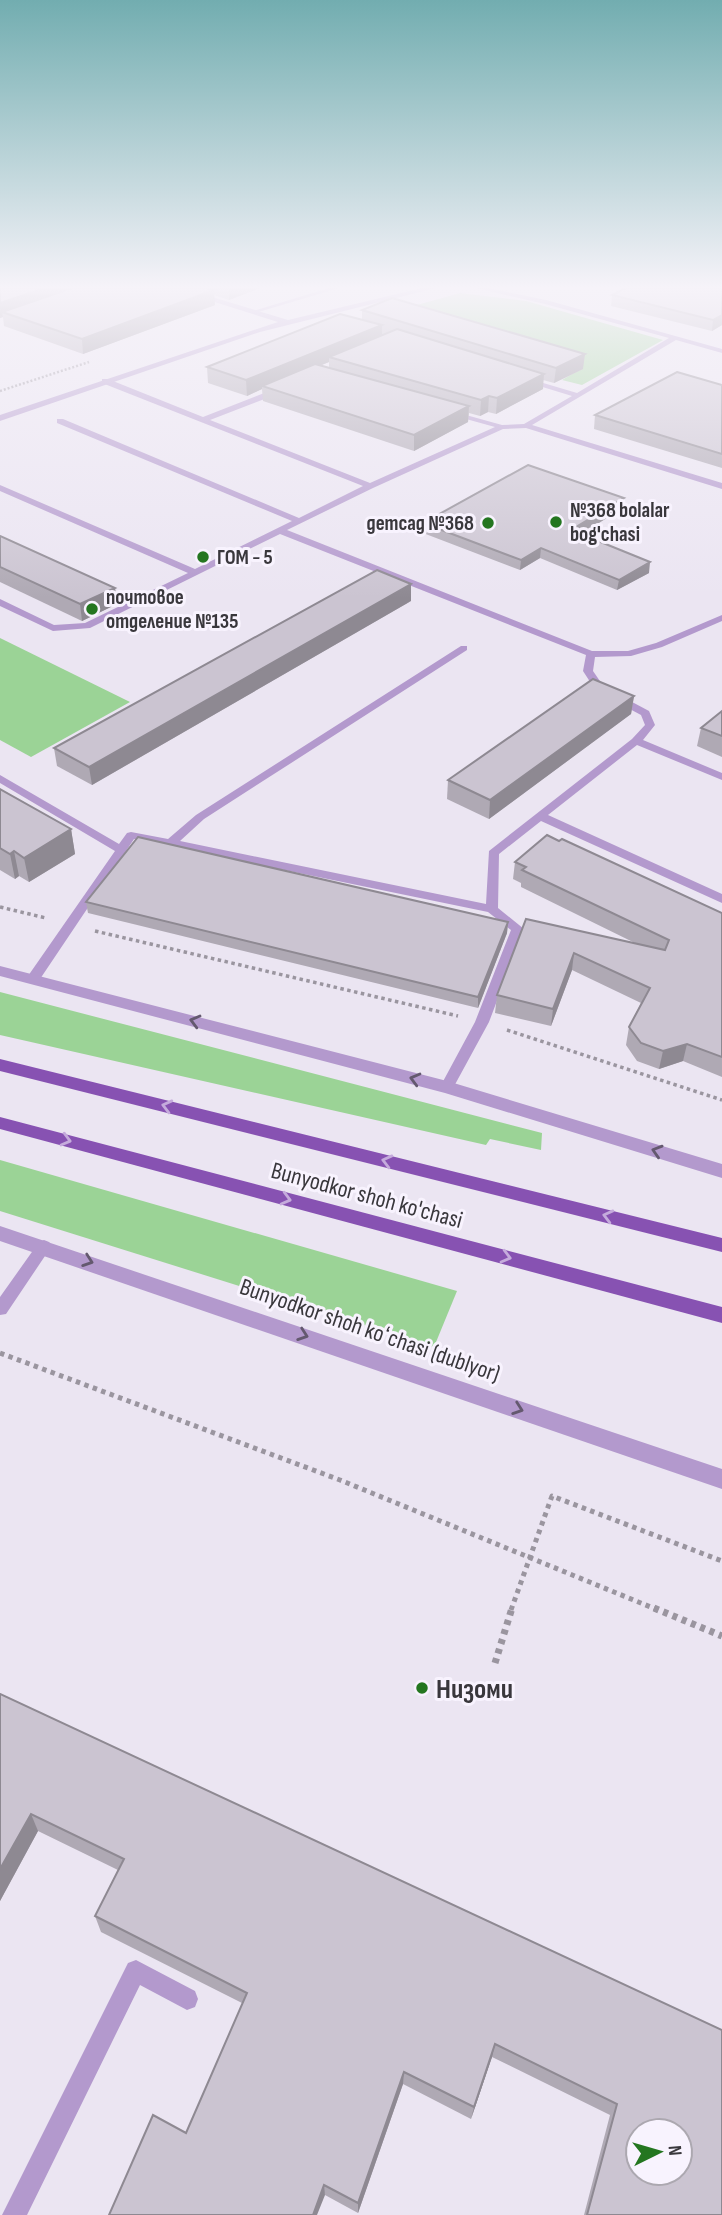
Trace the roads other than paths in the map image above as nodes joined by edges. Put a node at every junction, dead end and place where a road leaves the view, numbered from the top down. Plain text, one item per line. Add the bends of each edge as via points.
1 (76, 391) edge
2 (131, 391) edge
3 (277, 391) edge
4 (565, 391) edge
5 (583, 391) edge
6 (577, 395) junction
7 (437, 408) edge
8 (0, 418) edge
9 (203, 420) junction
10 (60, 421) dead end
11 (502, 426) junction
12 (526, 426) junction
13 (370, 486) junction
14 (722, 486) edge
15 (0, 488) edge
16 (299, 521) junction
17 (281, 531) junction
18 (378, 570) junction
19 (196, 573) junction
20 (366, 576) edge
21 (0, 602) edge
22 (722, 618) edge
23 (464, 648) dead end
24 (591, 654) junction
25 (636, 741) junction
26 (0, 778) edge
27 (722, 778) edge
28 (540, 816) junction
29 (171, 843) junction
30 (122, 850) junction
31 (722, 899) edge
32 (492, 909) junction
33 (0, 971) edge
34 (33, 979) junction
35 (0, 1065) edge
36 (447, 1087) junction
37 (0, 1123) edge
38 (722, 1171) edge
39 (0, 1233) edge
40 (722, 1245) edge
41 (44, 1247) junction
42 (0, 1309) edge
43 (722, 1315) edge
44 (722, 1479) edge
45 (187, 1999) dead end
46 (15, 2215) edge

1 - 8 street
2 - 9 lane
3 - 9 lane
4 - 6 lane
5 - 6 lane
6 - 12 lane
7 - 11 lane
9 - 13 lane
10 - 16 lane
11 - 12 lane
11 - 13 lane
12 - 14 lane
13 - 16 lane
15 - 19 lane
16 - 17 lane
17 - 18 lane
17 - 19 lane
18 - 20 lane
18 - 24 lane
19 - 21 lane via 74,629 53,628
22 - 24 lane via 628,654
23 - 29 lane via 200,817
24 - 25 lane via 588,671 600,688 645,712 650,724
25 - 27 lane
25 - 28 lane
26 - 30 lane
28 - 31 lane
28 - 32 lane via 493,853
29 - 30 lane via 131,835
29 - 32 lane
30 - 34 lane
32 - 36 lane via 518,929 482,1022
33 - 34 street
36 -> 34 street
40 -> 35 main road, Bunyodkor shoh ko'chasi
38 -> 36 street
37 -> 43 main road, Bunyodkor shoh ko'chasi
39 - 41 street, Bunyodkor shoh koʻchasi (dublyor)
41 - 42 lane
41 -> 44 street, Bunyodkor shoh koʻchasi (dublyor)
45 - 46 lane via 136,1971

